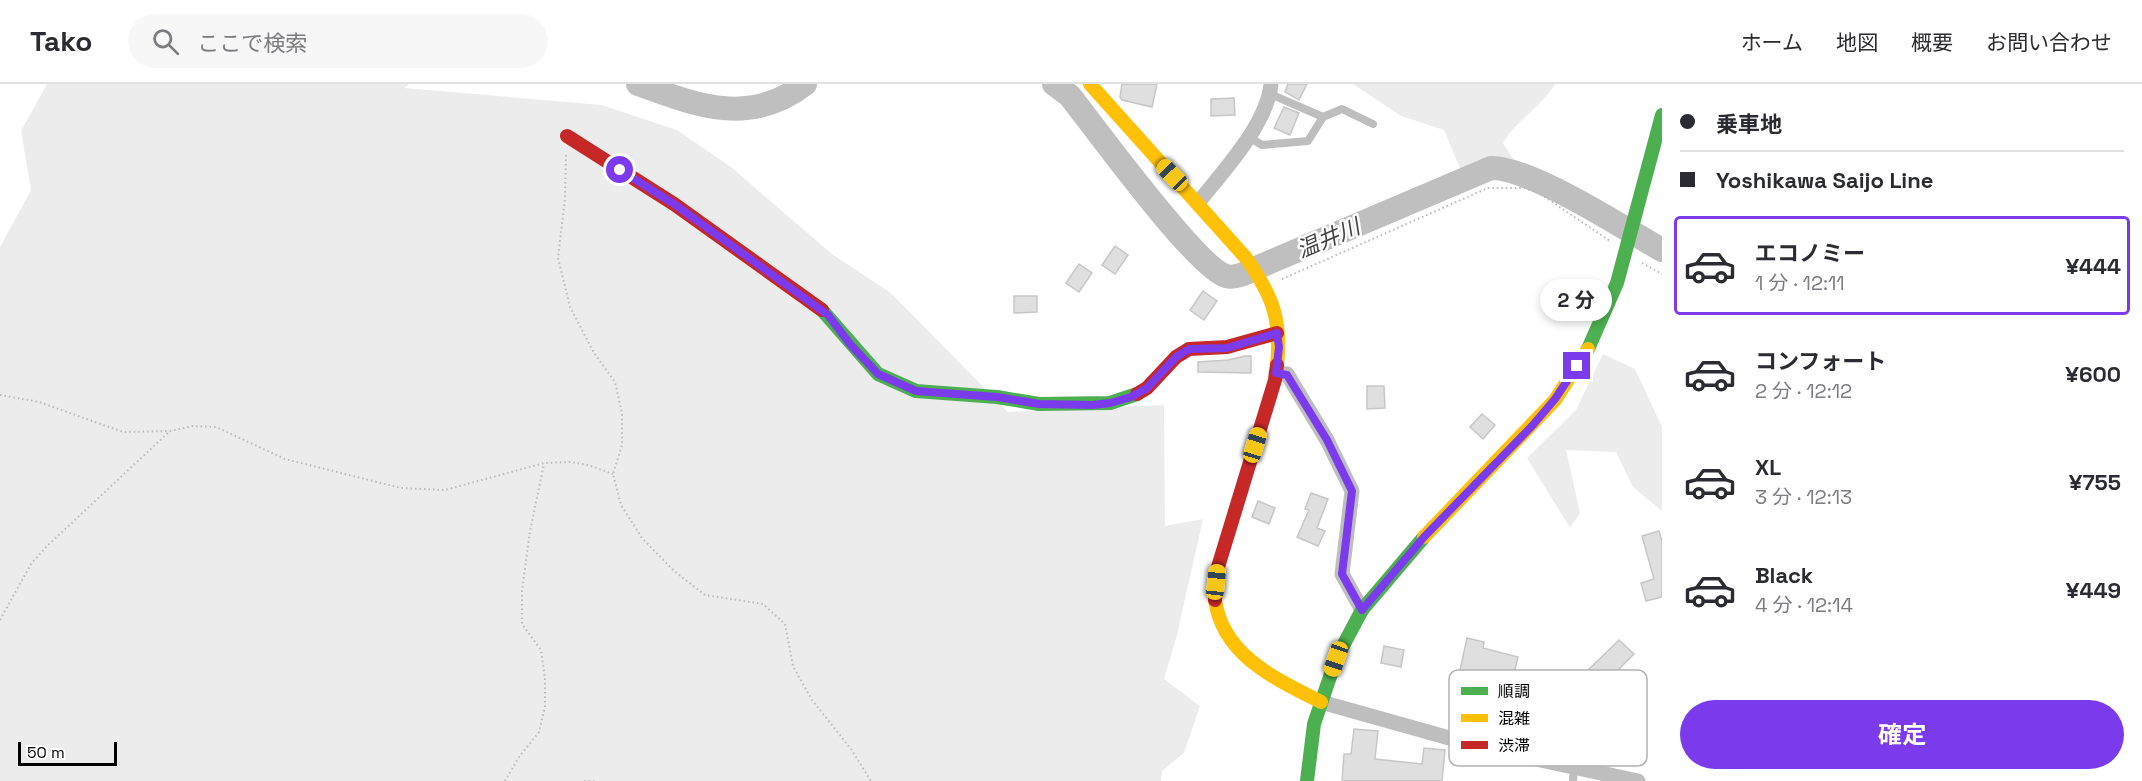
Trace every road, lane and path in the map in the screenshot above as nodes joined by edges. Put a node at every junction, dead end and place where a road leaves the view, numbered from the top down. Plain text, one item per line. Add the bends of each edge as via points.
1 (1090, 84) edge
2 (1271, 89) edge
3 (1662, 115) edge
4 (1323, 117) junction
5 (1373, 124) dead end
6 (567, 136) joint
7 (1249, 137) junction
8 (1198, 203) junction
9 (1627, 248) junction
10 (1662, 274) edge
11 (1264, 284) junction
12 (1277, 333) junction
13 (1276, 373) junction
14 (0, 395) edge
15 (170, 431) junction
16 (544, 463) junction
17 (613, 474) junction
18 (1362, 610) junction
19 (0, 620) edge
20 (1321, 702) junction
21 (1449, 738) edge
22 (1546, 766) edge
23 (1573, 774) edge
24 (506, 781) edge
25 (584, 781) edge
26 (595, 781) edge
27 (870, 781) edge
28 (1307, 781) edge
29 (1638, 781) edge

1 - 8 street
2 - 4 lane
2 - 7 street
3 - 9 street
4 - 5 lane via 1342,110
4 - 7 lane via 1308,141 1262,145
6 - 12 street via 750,258 828,315 878,374 916,391 1039,404 1110,403 1147,388 1189,349 1227,348
6 - 17 path via 558,258 570,307 594,353 615,382 622,413 622,445
7 - 8 street
8 - 11 street
9 - 10 path
9 - 11 path via 1539,193 1497,187
9 - 18 street via 1617,283 1588,349 1555,399 1424,537
11 - 12 street via 1275,310
12 - 13 street
13 - 18 street via 1287,375 1302,397 1352,491 1342,574
13 - 20 street via 1218,567 1214,596 1231,646 1268,674
14 - 15 path via 39,402 123,432
15 - 16 path via 216,427 285,459 421,490 445,490
15 - 19 path via 45,547
16 - 17 path via 580,463
16 - 24 path via 530,531 522,624 541,650 545,707 539,732
17 - 27 path via 621,505 642,538 674,571 705,595 763,604 784,624 793,666 812,700 851,749
18 - 20 street via 1336,659
20 - 21 street
20 - 28 street via 1314,724
22 - 23 street
23 - 29 street
25 - 26 path

